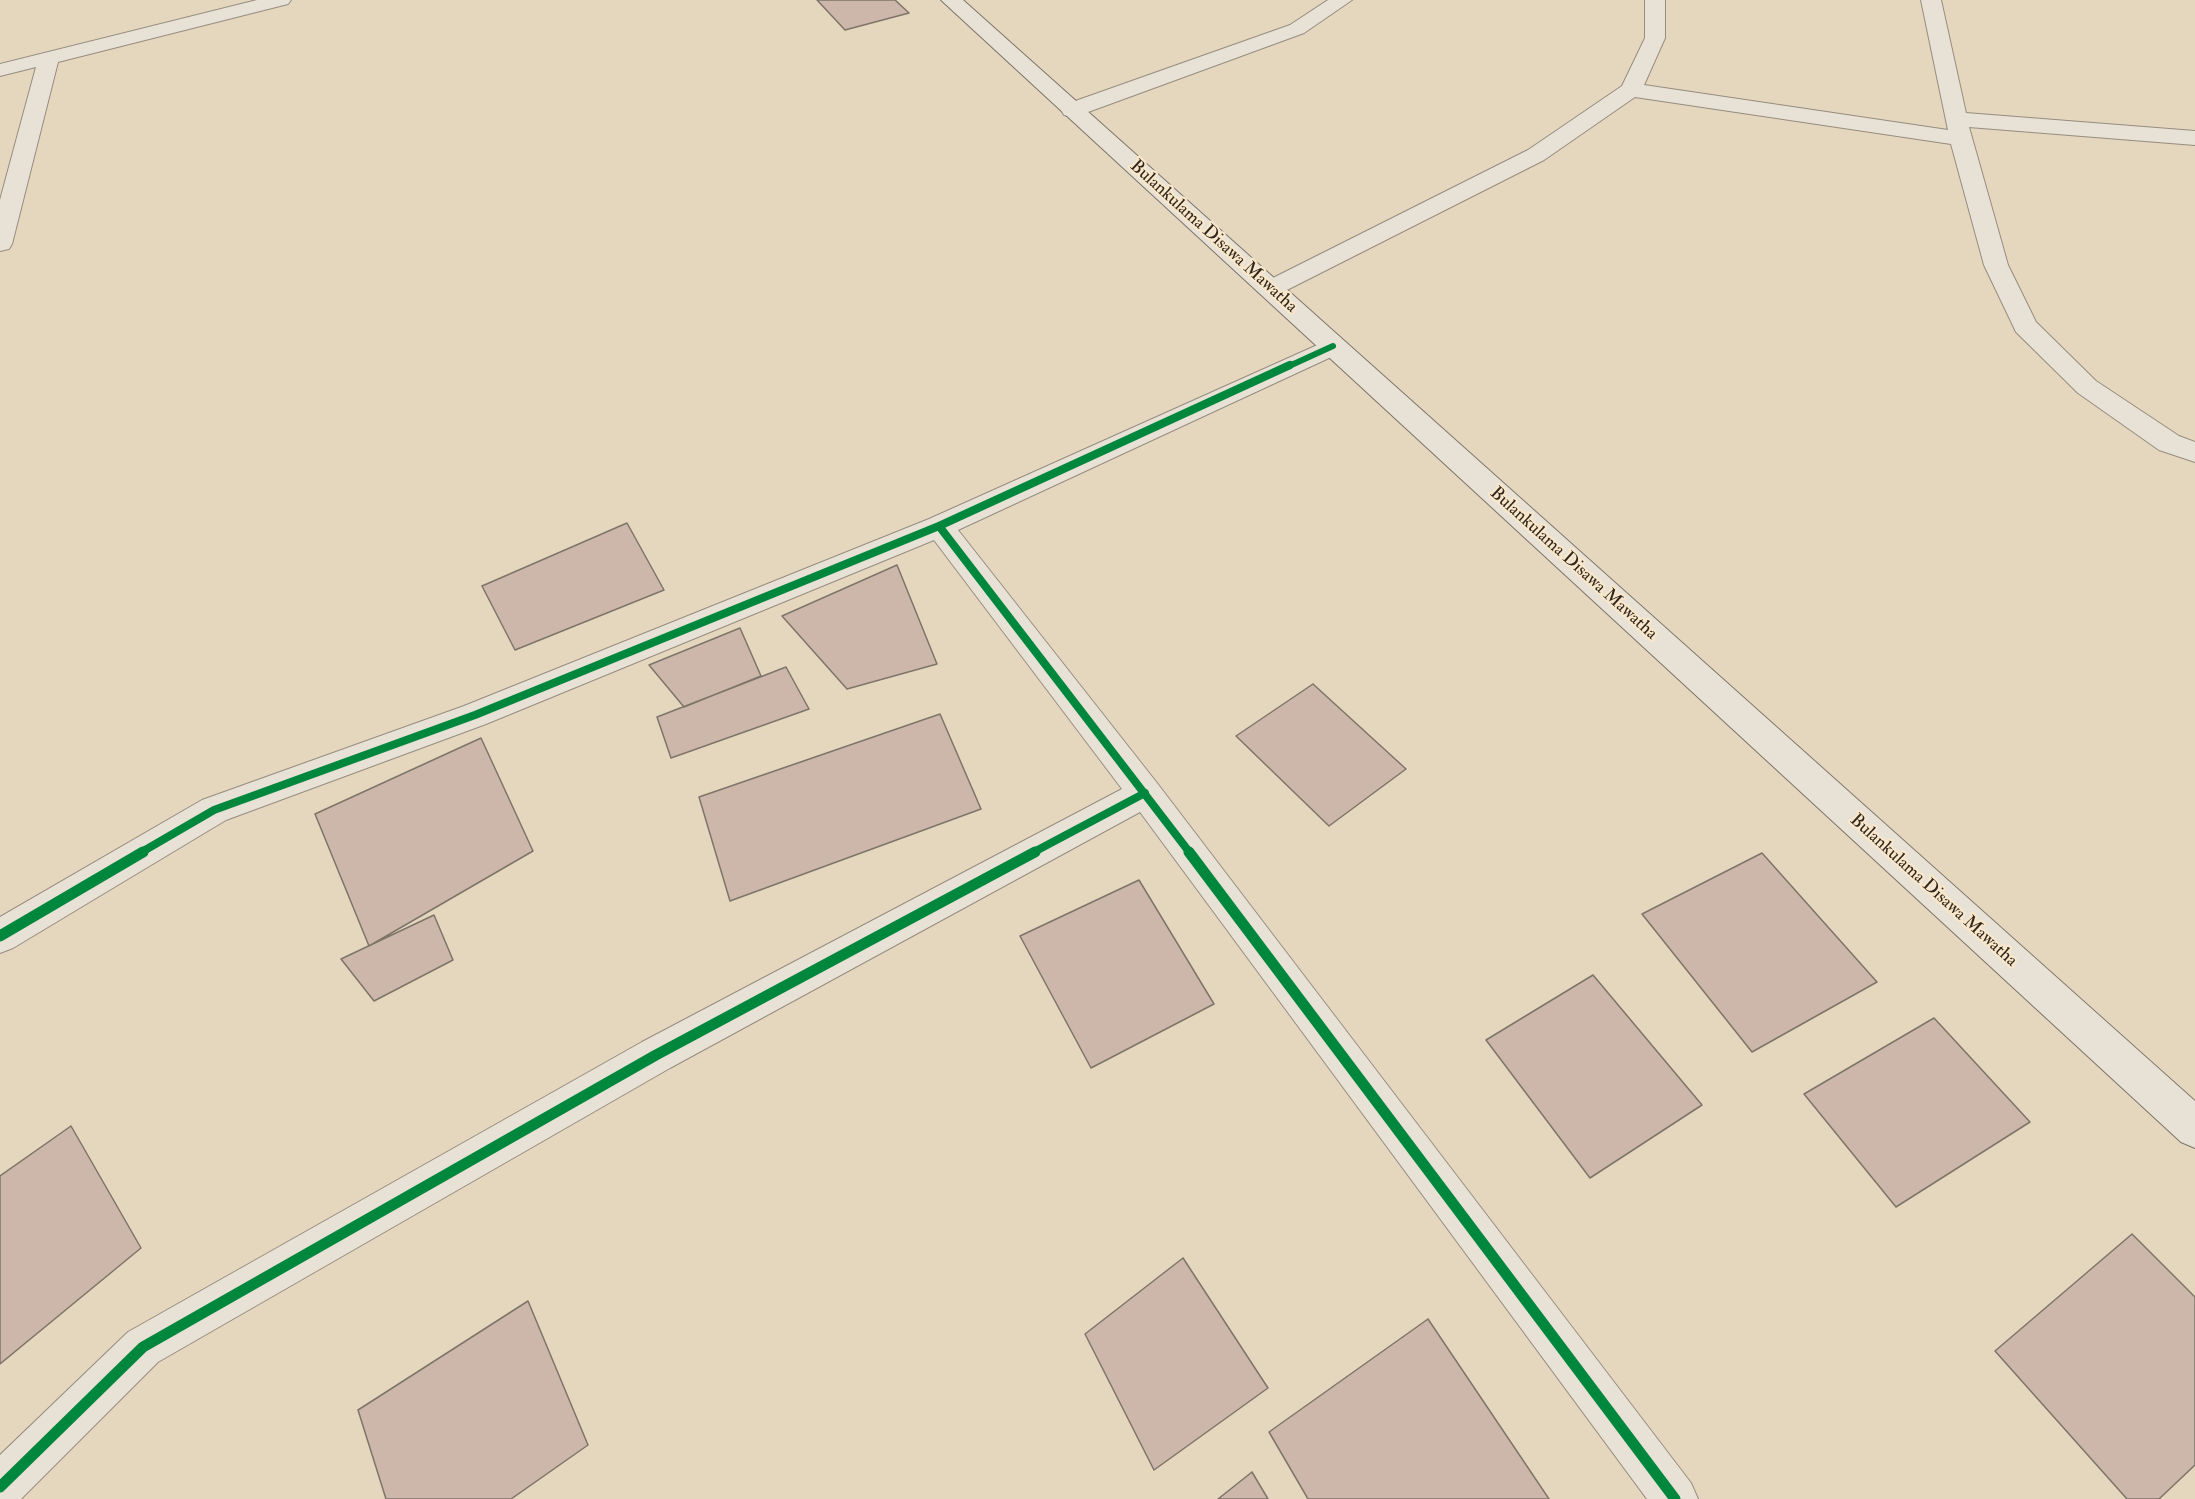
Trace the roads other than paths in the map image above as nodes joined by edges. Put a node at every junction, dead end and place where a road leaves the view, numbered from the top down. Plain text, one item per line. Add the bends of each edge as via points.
1 (281, 0) edge
2 (951, 0) edge
3 (1342, 0) edge
4 (1655, 0) edge
5 (1931, 0) edge
6 (50, 58) junction
7 (0, 70) edge
8 (1631, 90) junction
9 (1072, 110) junction
10 (1959, 129) junction
11 (2195, 138) edge
12 (0, 244) edge
13 (1270, 289) junction
14 (1333, 346) junction
15 (2195, 452) edge
16 (939, 526) junction
17 (1145, 793) junction
18 (0, 936) edge
19 (2195, 1128) edge
20 (0, 1487) edge
21 (1676, 1499) edge

1 - 6 street
2 - 9 street, Bulankulama Disawa Mawatha
3 - 9 street via 1297,29
4 - 8 street via 1655,38
5 - 10 street
6 - 7 street
6 - 12 street
8 - 10 street
8 - 13 street via 1536,155
9 - 13 street, Bulankulama Disawa Mawatha
10 - 11 street via 2073,130
10 - 15 street via 1996,265 2025,327 2087,387 2169,442
13 - 14 street, Bulankulama Disawa Mawatha
14 - 16 street
14 - 19 street, Bulankulama Disawa Mawatha
16 - 17 street
16 - 18 street via 475,716 214,810
17 - 20 street via 656,1055 143,1347
17 - 21 street

